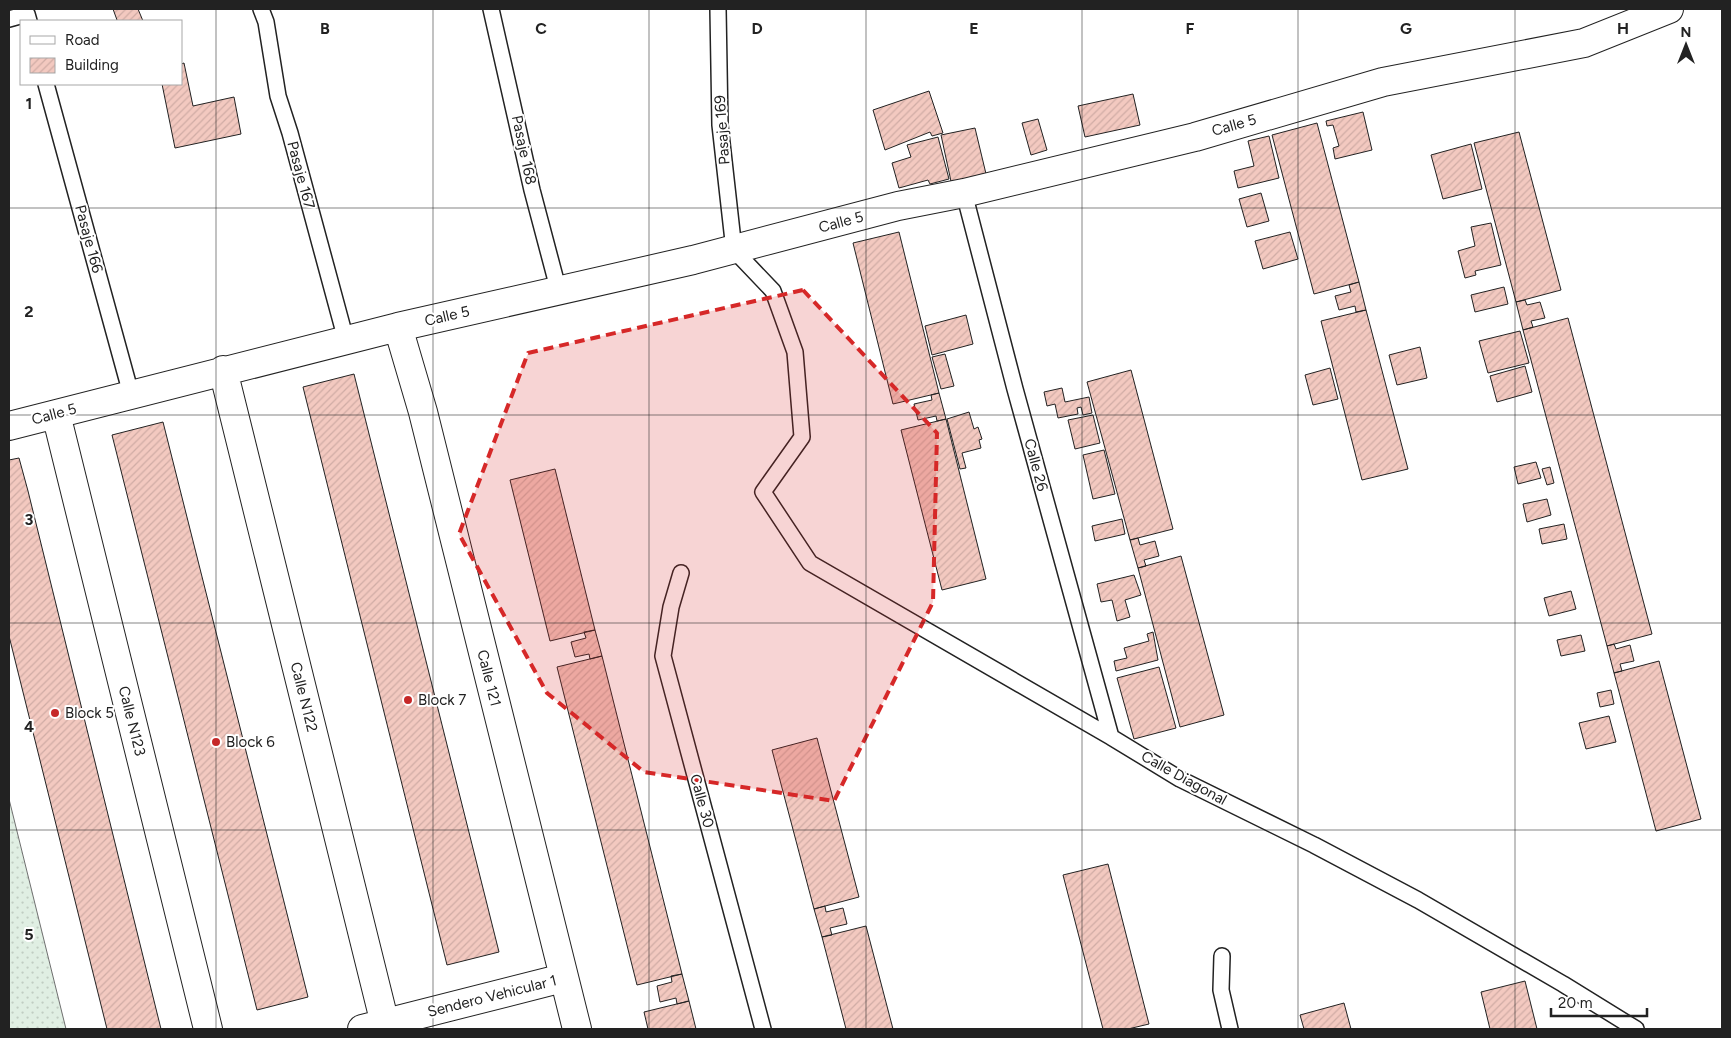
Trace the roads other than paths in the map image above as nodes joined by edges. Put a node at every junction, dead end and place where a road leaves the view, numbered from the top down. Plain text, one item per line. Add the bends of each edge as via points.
1 (261, 9) edge
2 (491, 9) edge
3 (718, 9) edge
4 (1669, 9) edge
5 (28, 18) edge
6 (9, 19) edge
7 (46, 85) edge
8 (964, 193) junction
9 (734, 250) junction
10 (559, 292) junction
11 (398, 327) junction
12 (346, 340) junction
13 (223, 370) junction
14 (131, 394) junction
15 (56, 414) junction
16 (9, 426) edge
17 (681, 573) dead end
18 (1111, 737) junction
19 (1222, 956) dead end
20 (564, 978) junction
21 (373, 1026) edge
22 (208, 1029) edge
23 (577, 1029) edge
24 (763, 1029) edge
25 (1230, 1029) edge
26 (1636, 1029) edge

1 - 12 lane, Pasaje 167 via 278,96
2 - 10 lane, Pasaje 168
3 - 9 lane, Pasaje 169 via 720,124
4 - 8 street, Calle 5 via 1584,43 1383,82 1194,137
5 - 6 lane
7 - 14 lane, Pasaje 166
8 - 9 street, Calle 5 via 898,206
8 - 18 lane, Calle 26
9 - 10 street, Calle 5
9 - 18 lane, Calle Diagonal via 773,291 795,352 802,436 763,492 810,563
10 - 11 street, Calle 5
11 - 12 street, Calle 5
11 - 20 street, Calle 121 via 428,431
12 - 13 street, Calle 5
13 - 14 street, Calle 5
13 - 21 street, Calle N122
14 - 15 street, Calle 5
15 - 16 street, Calle 5
15 - 22 street, Calle N123
17 - 24 lane, Calle 30 via 671,607 663,656
18 - 26 lane, Calle Diagonal via 1180,779 1418,900
19 - 25 lane via 1221,990
20 - 21 street, Sendero Vehicular 1
20 - 23 street, Calle 121

